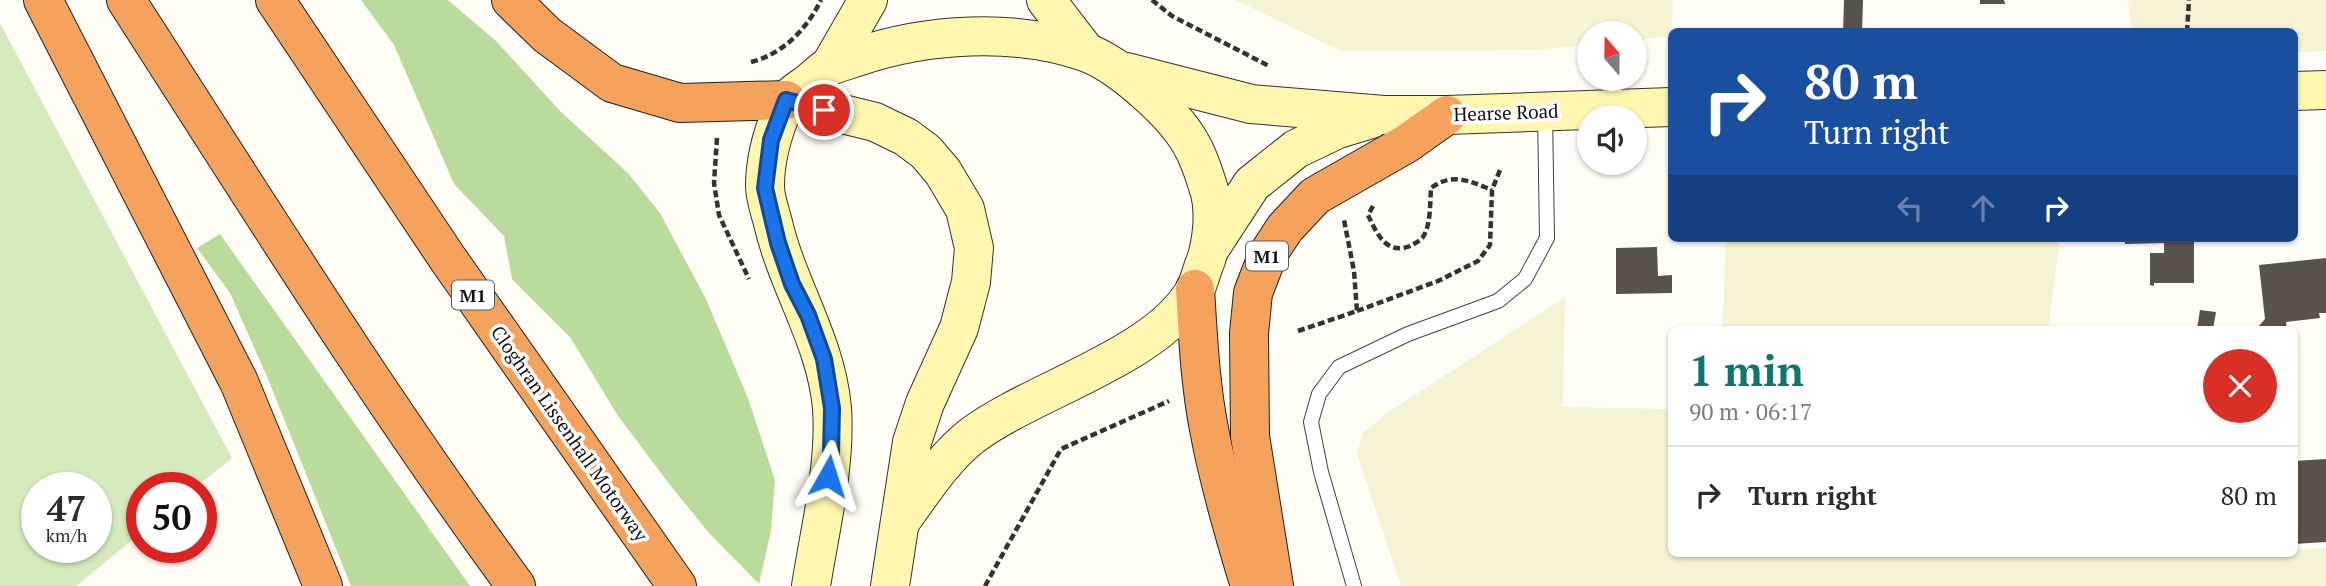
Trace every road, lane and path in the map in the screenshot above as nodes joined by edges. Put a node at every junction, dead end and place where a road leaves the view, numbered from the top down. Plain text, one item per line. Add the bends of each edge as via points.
1 (43, 0) edge
2 (126, 0) edge
3 (275, 0) edge
4 (511, 0) edge
5 (868, 0) edge
6 (1046, 0) edge
7 (1152, 0) edge
8 (2189, 0) edge
9 (2187, 28) edge
10 (1086, 52) junction
11 (830, 66) junction
12 (1269, 66) dead end
13 (1120, 70) junction
14 (2326, 90) edge
15 (2298, 91) edge
16 (786, 100) junction
17 (1668, 107) edge
18 (1545, 111) junction
19 (1384, 115) junction
20 (1447, 115) junction
21 (1500, 170) dead end
22 (1492, 190) junction
23 (1376, 200) dead end
24 (1344, 219) dead end
25 (1209, 249) junction
26 (1195, 289) junction
27 (1357, 311) junction
28 (1298, 331) dead end
29 (1173, 400) dead end
30 (901, 522) junction
31 (813, 575) edge
32 (323, 586) edge
33 (516, 586) edge
34 (677, 586) edge
35 (890, 586) edge
36 (985, 586) edge
37 (1250, 586) edge
38 (1274, 586) edge
39 (1354, 586) edge

1 - 32 highway via 239,382
2 - 33 highway via 316,294
3 - 34 highway, Cloghran Lissenhall Motorway / M1 via 448,259
4 - 16 highway via 547,35 612,83 680,103
5 - 11 main road
6 - 10 main road
7 - 12 path via 1172,16
8 - 9 path
10 - 11 main road via 1023,38 944,37 882,49
10 - 13 main road
11 - 16 main road
13 - 19 main road, Hearse Road via 1251,104
13 - 25 main road via 1190,141 1211,198
14 - 15 main road
16 - 30 main road via 875,121 906,137 943,172 965,209 974,248 971,282 960,328 912,442
16 - 31 main road via 771,140 765,188 792,284 824,359 832,408 831,454
17 - 18 main road, Hearse Road
18 - 20 main road, Hearse Road
18 - 39 lane via 1547,238 1525,279 1498,301 1408,334 1339,367 1319,394 1311,422
19 - 20 main road, Hearse Road
19 - 25 main road, Hearse Road via 1338,129 1296,149 1252,184
20 - 38 highway, M1 via 1315,196 1268,254 1253,293 1250,436
21 - 22 path
22 - 23 path via 1458,178 1442,180 1431,188 1423,236 1402,249 1390,247 1375,232 1368,215
22 - 27 path via 1490,246 1478,261
24 - 27 path
25 - 26 main road
26 - 30 main road via 1168,323 1139,344 971,437 930,479
26 - 37 highway via 1208,427
27 - 28 path
29 - 36 path via 1061,449
30 - 35 main road

